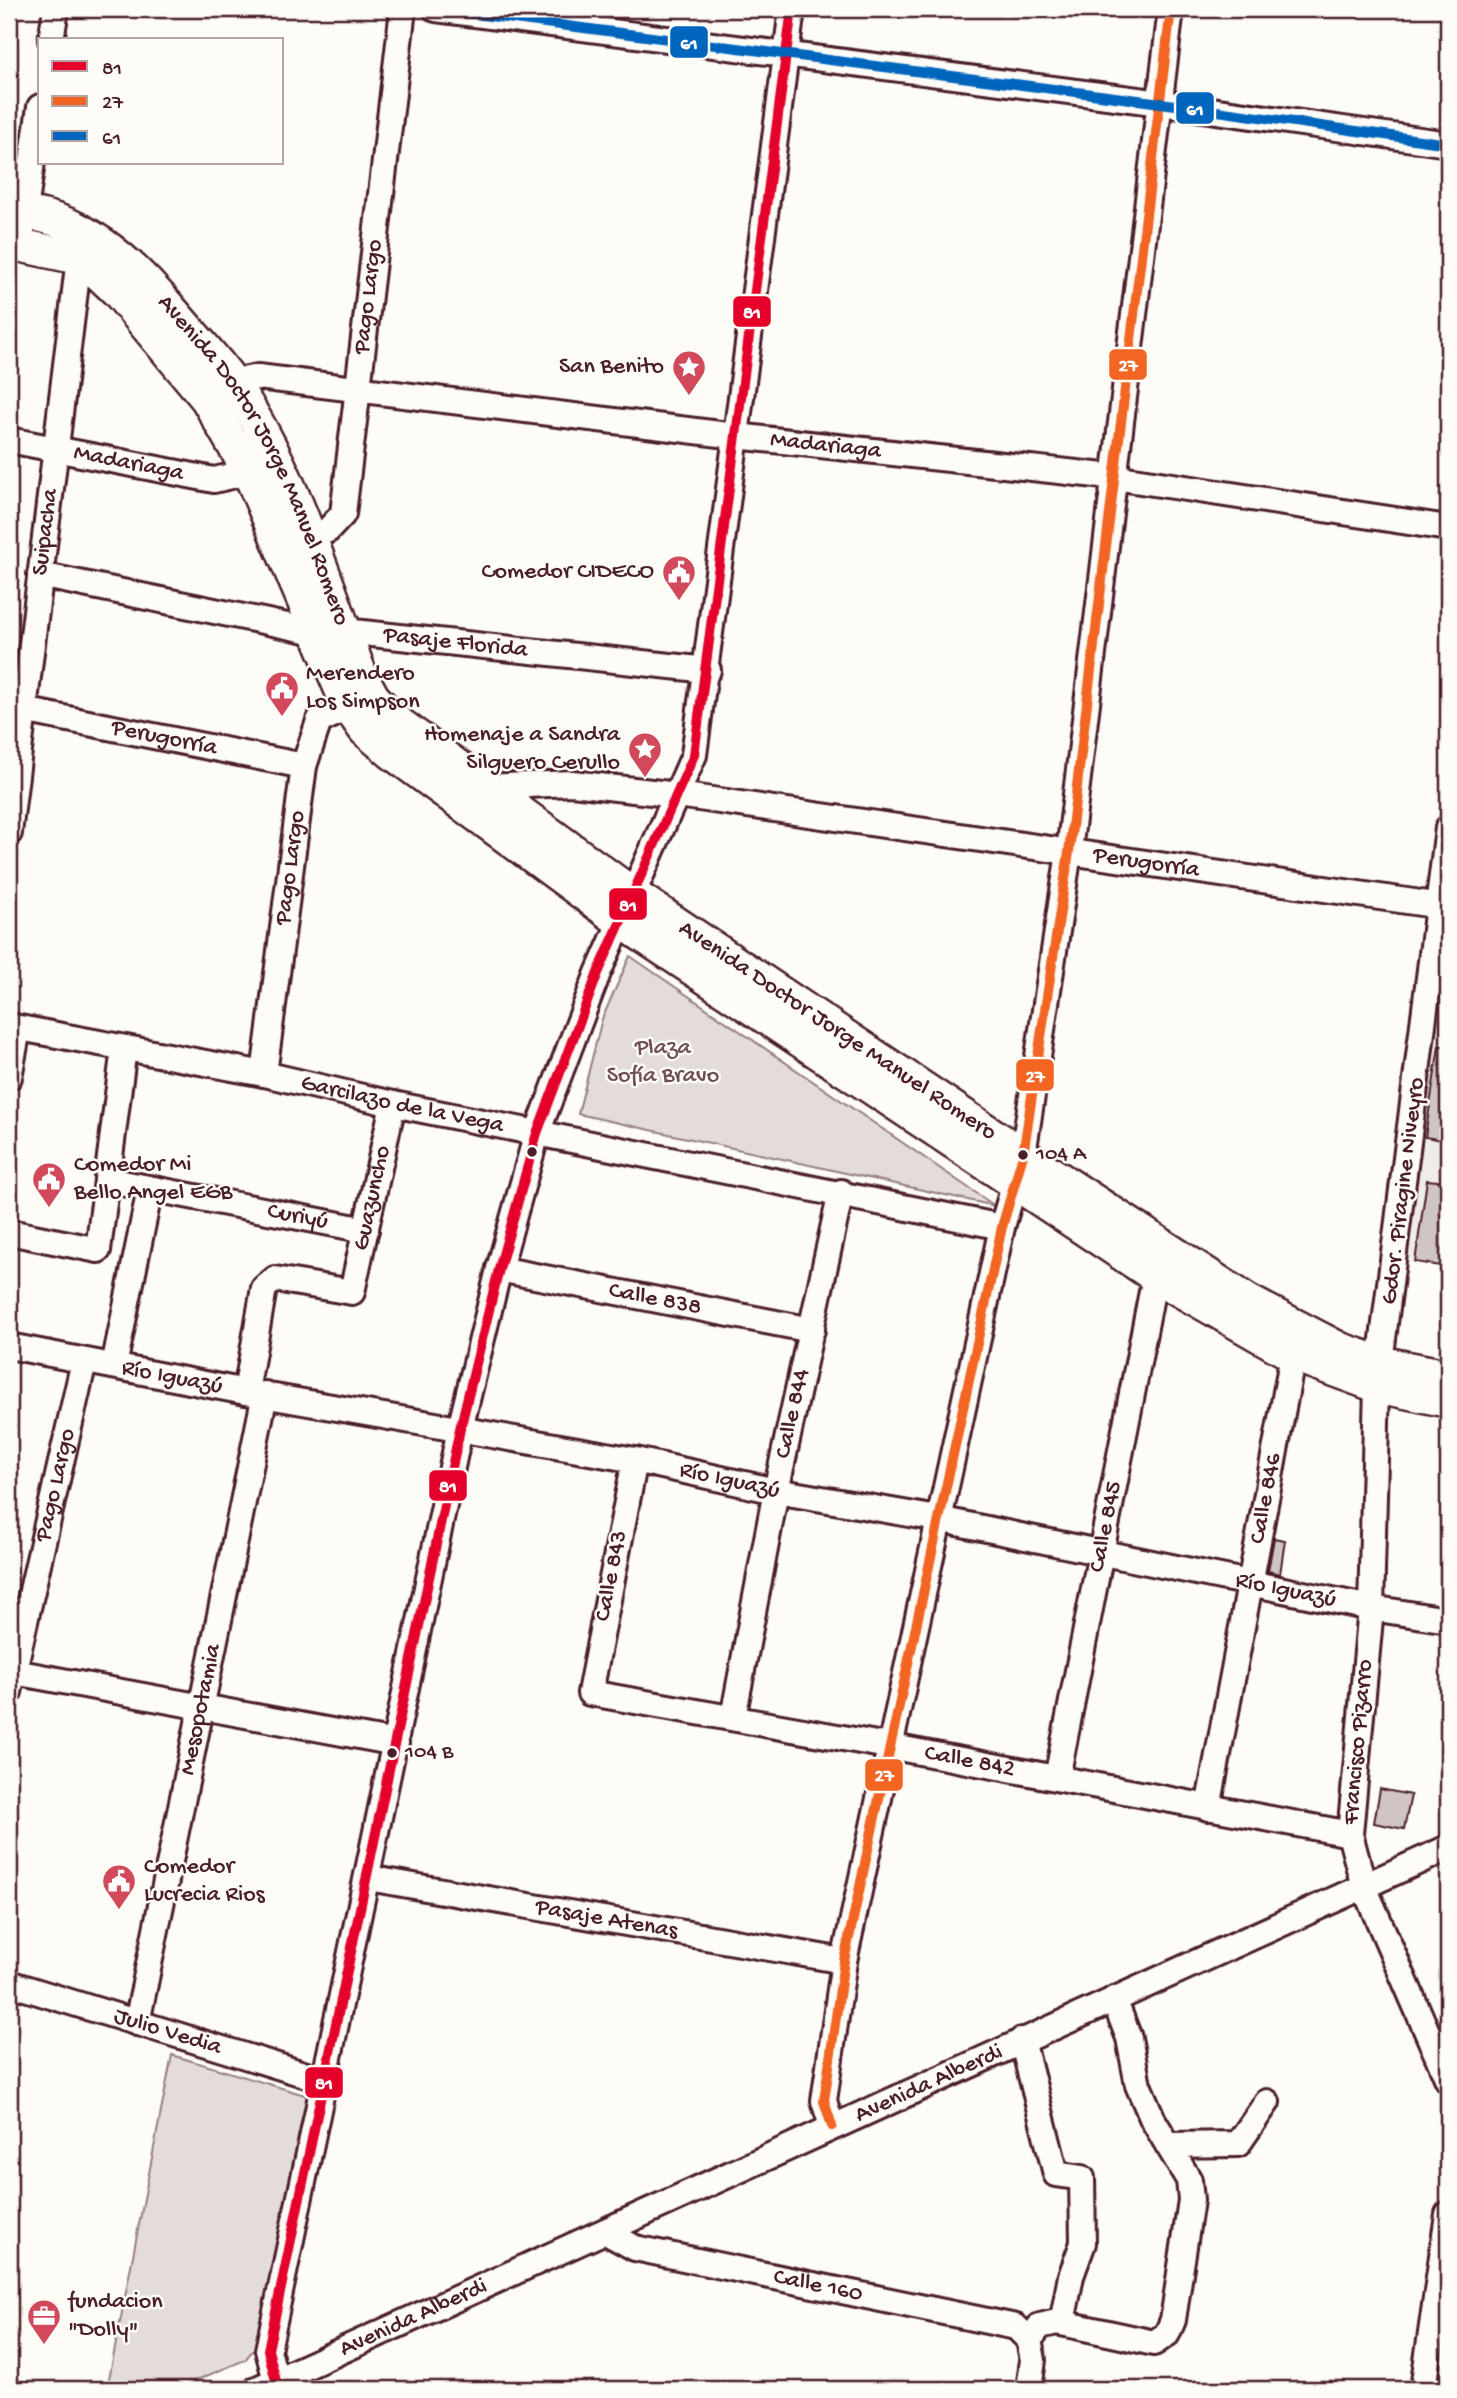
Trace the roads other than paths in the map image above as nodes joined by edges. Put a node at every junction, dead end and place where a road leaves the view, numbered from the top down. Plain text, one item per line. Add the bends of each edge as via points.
1 (56, 9) edge
2 (403, 9) edge
3 (436, 9) edge
4 (792, 9) edge
5 (1171, 9) edge
6 (601, 19) edge
7 (51, 38) edge
8 (786, 54) junction
9 (1161, 103) junction
10 (38, 116) edge
11 (1448, 144) edge
12 (16, 212) edge
13 (15, 243) edge
14 (83, 246) junction
15 (356, 388) junction
16 (219, 391) junction
17 (736, 436) junction
18 (9, 440) edge
19 (57, 451) junction
20 (249, 472) junction
21 (1114, 477) junction
22 (1448, 528) edge
23 (298, 544) junction
24 (40, 575) junction
25 (330, 631) junction
26 (708, 670) junction
27 (361, 701) junction
28 (23, 710) junction
29 (304, 766) junction
30 (485, 787) junction
31 (678, 795) junction
32 (1448, 828) edge
33 (9, 833) edge
34 (1069, 852) junction
35 (1444, 906) edge
36 (628, 909) junction
37 (13, 1027) edge
38 (124, 1048) junction
39 (264, 1074) junction
40 (9, 1077) edge
41 (393, 1104) junction
42 (537, 1133) junction
43 (1018, 1169) junction
44 (107, 1180) junction
45 (150, 1189) junction
46 (841, 1192) junction
47 (1002, 1227) junction
48 (366, 1230) junction
49 (9, 1232) edge
50 (499, 1269) junction
51 (1155, 1276) junction
52 (275, 1279) joint
53 (812, 1330) junction
54 (9, 1346) edge
55 (1293, 1355) junction
56 (83, 1361) junction
57 (114, 1366) junction
58 (1379, 1375) junction
59 (1448, 1376) edge
60 (256, 1393) junction
61 (1448, 1401) edge
62 (460, 1429) junction
63 (635, 1460) junction
64 (776, 1491) junction
65 (938, 1519) junction
66 (1100, 1551) junction
67 (1251, 1582) junction
68 (1371, 1608) junction
69 (1448, 1620) edge
70 (10, 1678) edge
71 (590, 1693) joint
72 (204, 1709) junction
73 (733, 1718) junction
74 (396, 1742) junction
75 (888, 1746) junction
76 (1057, 1779) junction
77 (1208, 1808) junction
78 (1350, 1834) junction
79 (1448, 1848) edge
80 (368, 1878) junction
81 (1364, 1887) junction
82 (844, 1961) junction
83 (9, 1983) edge
84 (1114, 1999) junction
85 (137, 2023) junction
86 (1022, 2040) junction
87 (1448, 2080) edge
88 (326, 2081) junction
89 (1267, 2102) dead end
90 (832, 2126) junction
91 (1168, 2145) junction
92 (1448, 2214) edge
93 (606, 2232) junction
94 (1062, 2323) junction
95 (1029, 2340) junction
96 (266, 2385) edge
97 (1029, 2389) edge
98 (1423, 2389) edge

1 - 7 street
2 - 15 street, Pago Largo
3 - 6 street
4 - 8 street
5 - 9 street
6 - 8 street
8 - 9 street
8 - 17 street
9 - 11 street
9 - 21 street
10 - 12 street
12 - 13 street
12 - 14 main road, Avenida Doctor Jorge Manuel Romero
13 - 14 main road, Avenida Doctor Jorge Manuel Romero
14 - 16 main road, Avenida Doctor Jorge Manuel Romero via 124,258 145,278
14 - 19 street, Suipacha
15 - 16 street, Madariaga via 258,377
15 - 17 street, Madariaga
15 - 23 street, Pago Largo via 343,514 328,530
16 - 20 main road, Avenida Doctor Jorge Manuel Romero
16 - 23 main road, Avenida Doctor Jorge Manuel Romero via 289,487
17 - 21 street, Madariaga
17 - 26 street
18 - 19 street, Madariaga
19 - 20 street, Madariaga via 214,480
19 - 24 street, Suipacha
20 - 23 main road, Avenida Doctor Jorge Manuel Romero
21 - 22 street, Madariaga
21 - 34 street
23 - 25 main road, Avenida Doctor Jorge Manuel Romero
24 - 25 street, Pasaje Florida
24 - 28 street, Suipacha
25 - 26 street, Pasaje Florida
25 - 27 main road, Avenida Doctor Jorge Manuel Romero
26 - 31 street via 694,755
27 - 29 street, Pago Largo via 320,721
27 - 30 main road, Avenida Doctor Jorge Manuel Romero
27 - 36 main road, Avenida Doctor Jorge Manuel Romero via 365,730 390,752
28 - 29 street, Perugorría
28 - 33 street, Suipacha
29 - 39 street, Pago Largo
30 - 31 street, Perugorría via 572,783
30 - 36 main road, Avenida Doctor Jorge Manuel Romero
31 - 34 street, Perugorría
31 - 36 street
32 - 35 street, Gdor. Piragine Niveyro
34 - 35 street, Perugorría
34 - 43 street
35 - 58 street, Gdor. Piragine Niveyro
36 - 42 street via 598,973
36 - 43 main road, Avenida Doctor Jorge Manuel Romero
37 - 38 street, Garcilazo de la Vega
37 - 40 street
38 - 39 street, Garcilazo de la Vega
38 - 44 street
39 - 41 street, Garcilazo de la Vega
41 - 42 street, Garcilazo de la Vega
41 - 48 street, Guazuncho
42 - 46 street, Garcilazo de la Vega
42 - 50 street
43 - 47 street
43 - 51 main road, Avenida Doctor Jorge Manuel Romero
43 - 58 main road, Avenida Doctor Jorge Manuel Romero
44 - 45 street, Curiyú
44 - 49 street via 98,1250
45 - 48 street, Curiyú
45 - 57 street
46 - 47 street, Garcilazo de la Vega
46 - 53 street, Calle 844
47 - 65 street
48 - 52 street, Guazuncho via 352,1292
50 - 53 street, Calle 838
50 - 62 street
51 - 55 main road, Avenida Doctor Jorge Manuel Romero
51 - 66 street, Calle 845
52 - 60 street, Mesopotamia via 264,1288
53 - 64 street, Calle 844
54 - 56 street, Río Iguazú
55 - 58 main road, Avenida Doctor Jorge Manuel Romero
55 - 67 street, Calle 846
56 - 57 street, Río Iguazú
56 - 70 street, Pago Largo
57 - 60 street, Río Iguazú
58 - 59 main road, Avenida Doctor Jorge Manuel Romero
58 - 61 main road, Avenida Doctor Jorge Manuel Romero
58 - 68 street, Francisco Pizarro
60 - 62 street, Río Iguazú
60 - 72 street, Mesopotamia
62 - 63 street, Río Iguazú
62 - 74 street
63 - 64 street, Río Iguazú
63 - 71 street, Calle 843
64 - 65 street, Río Iguazú
64 - 73 street, Calle 844
65 - 66 street, Río Iguazú
65 - 75 street
66 - 67 street, Río Iguazú
66 - 76 street, Calle 845
67 - 68 street, Río Iguazú
67 - 77 street, Calle 846
68 - 69 street, Río Iguazú
68 - 78 street, Francisco Pizarro
70 - 72 street
71 - 73 street, Calle 842
72 - 74 street
72 - 85 street, Mesopotamia
73 - 75 street, Calle 842
74 - 80 street
75 - 76 street, Calle 842
75 - 82 street
76 - 77 street, Calle 842
77 - 78 street, Calle 842
78 - 81 street, Francisco Pizarro
79 - 81 street, Avenida Alberdi
80 - 82 street, Pasaje Atenas
80 - 88 street
81 - 84 street, Avenida Alberdi
81 - 87 street, Francisco Pizarro
82 - 90 street via 824,2101
83 - 85 street, Julio Vedia
84 - 86 street, Avenida Alberdi
84 - 91 street via 1129,2038 1138,2085
85 - 88 street, Julio Vedia
86 - 90 street, Avenida Alberdi
86 - 94 street via 1056,2174 1082,2178 1083,2243
88 - 96 street via 268,2350
89 - 91 street via 1238,2144
90 - 93 street, Avenida Alberdi
91 - 94 street via 1189,2180 1191,2200 1167,2334 1154,2343
92 - 98 street
93 - 95 street, Calle 160 via 635,2248 1016,2327
93 - 96 street, Avenida Alberdi
94 - 95 street via 1040,2326
95 - 97 street via 1033,2360

